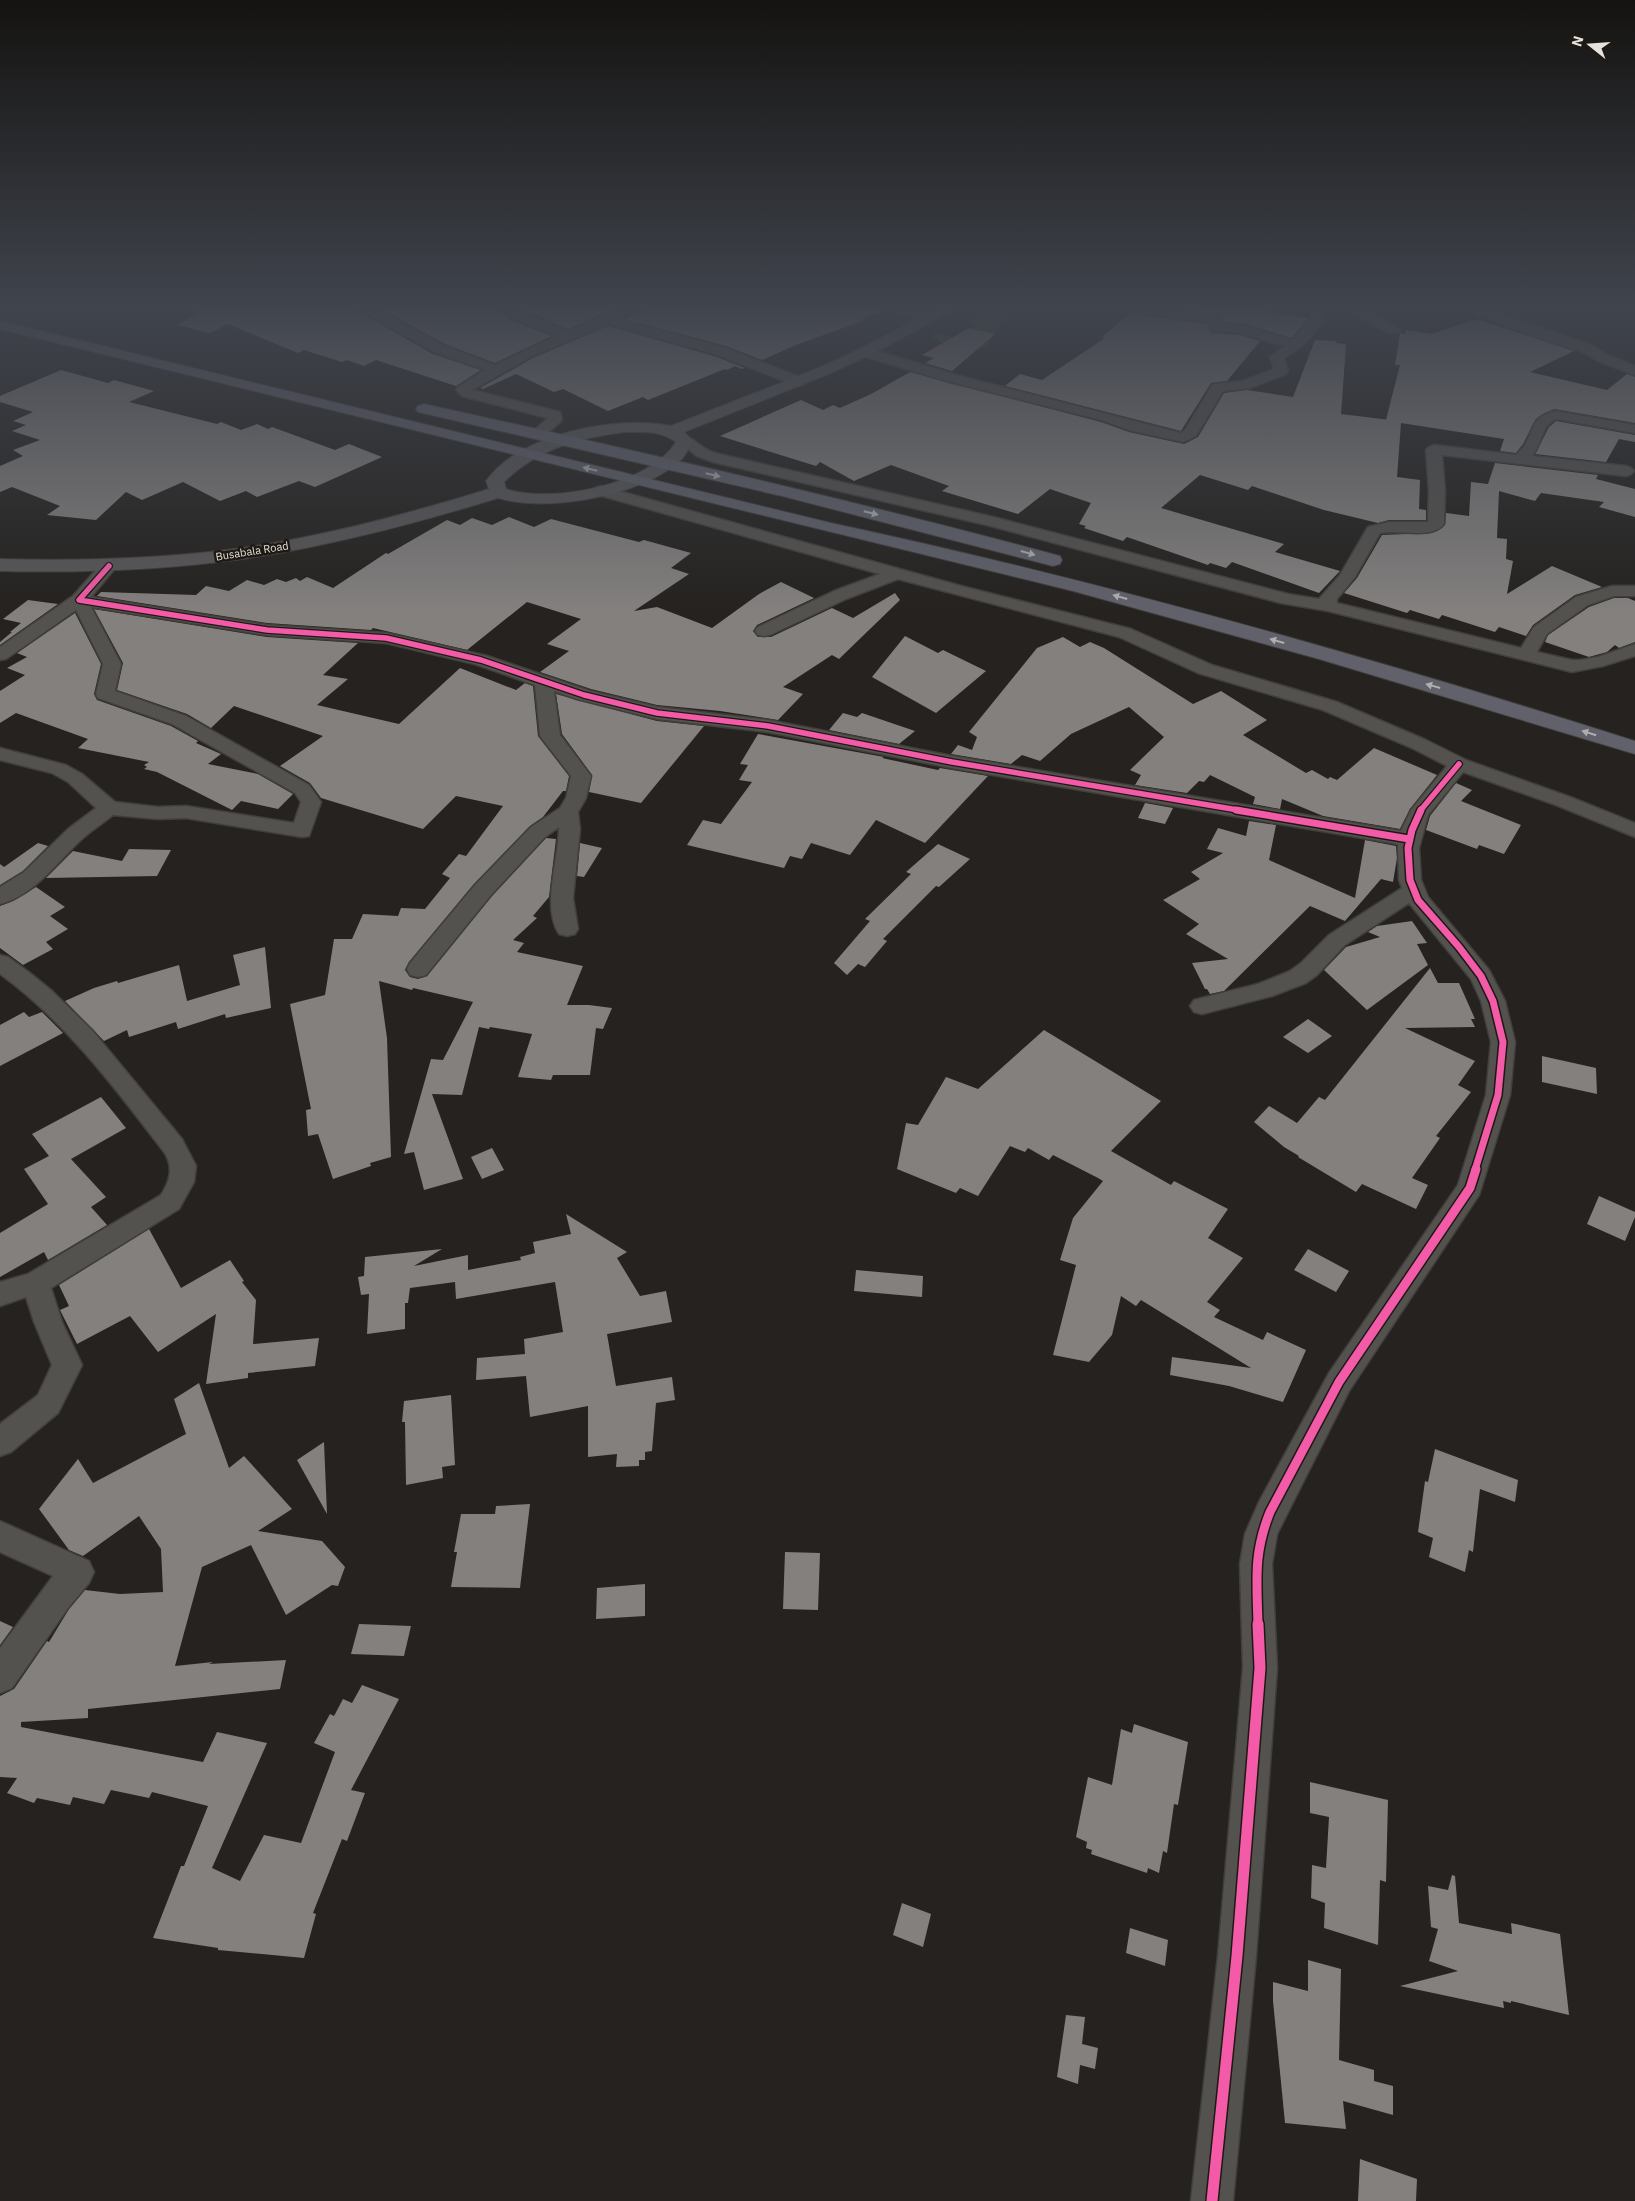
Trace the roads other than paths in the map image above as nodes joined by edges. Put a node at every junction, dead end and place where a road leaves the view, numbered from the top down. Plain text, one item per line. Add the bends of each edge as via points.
1 (335, 407) edge
2 (411, 407) dead end
3 (522, 407) edge
4 (744, 407) edge
5 (1066, 407) edge
6 (1207, 407) edge
7 (1635, 429) edge
8 (537, 434) junction
9 (678, 436) junction
10 (563, 440) junction
11 (529, 454) junction
12 (1525, 460) junction
13 (666, 464) junction
14 (1626, 471) dead end
15 (638, 480) junction
16 (600, 491) junction
17 (498, 492) junction
18 (1067, 564) dead end
19 (0, 565) edge
20 (109, 566) junction
21 (896, 574) junction
22 (1105, 575) dead end
23 (1635, 590) edge
24 (79, 600) junction
25 (1328, 606) junction
26 (764, 631) dead end
27 (1635, 649) edge
28 (0, 655) edge
29 (1525, 656) junction
30 (1618, 656) junction
31 (1635, 665) edge
32 (544, 682) junction
33 (1635, 730) edge
34 (1635, 748) edge
35 (0, 754) edge
36 (1459, 764) junction
37 (109, 808) junction
38 (568, 812) junction
39 (1635, 831) edge
40 (1409, 839) junction
41 (1414, 890) junction
42 (0, 897) edge
43 (567, 929) dead end
44 (0, 962) edge
45 (418, 968) dead end
46 (1202, 1006) dead end
47 (36, 1283) junction
48 (0, 1294) edge
49 (0, 1442) edge
50 (0, 1536) edge
51 (0, 1676) edge
52 (1212, 2201) edge

1 - 11 highway
2 - 8 highway
3 - 8 street via 555,415 555,419
4 - 9 street
5 - 6 street via 1134,428 1183,438 1191,434
7 - 12 street via 1561,415 1550,416 1538,426 1529,452 1524,455
8 - 10 highway
9 - 10 street via 654,427 624,427
9 - 13 street via 682,450
9 - 25 street via 702,454 718,459 989,521 1287,599
10 - 11 street
10 - 13 highway
15 -> 11 highway
11 - 17 street via 508,467 495,481
12 - 14 street
12 - 25 street via 1434,450 1436,524 1426,528 1398,526 1374,530 1346,577 1328,598
13 - 15 street
13 -> 18 highway via 971,537
15 - 16 street
34 -> 15 highway via 1096,590
16 - 17 street via 560,498 524,499
16 - 21 street
17 - 20 street, Busabala Road via 322,539 196,559
19 - 20 street, Busabala Road
20 - 24 street
21 - 26 street via 840,595
21 - 36 street via 1125,633 1205,669 1330,706
22 - 33 highway
23 - 29 street via 1612,591 1582,601 1540,631
24 - 28 street
24 - 32 street via 267,630 386,638 481,660
24 - 37 street via 112,664 105,694 179,720 302,789 311,802 302,831 186,812
25 - 29 street
27 - 30 street
29 - 30 street via 1572,666 1587,666
30 - 31 street
32 - 38 street via 550,736 580,776 576,798
32 - 40 street via 612,704 658,713 768,726 952,762
35 - 37 street via 59,769 75,778
36 - 39 street via 1563,800
36 - 40 street via 1418,814
37 - 42 street via 75,834 32,877
38 - 43 street via 570,829 562,898
38 - 45 street via 538,832 482,890
40 - 41 street
41 - 46 street via 1336,941 1299,977
41 - 52 street via 1418,900 1481,976 1493,1001 1503,1042 1498,1095 1470,1188 1340,1382 1261,1534 1256,1564 1260,1668 1237,1956
44 - 47 street via 54,1004 84,1037 140,1103 181,1159 184,1174 182,1184 170,1202
47 - 48 street
47 - 49 street via 66,1365 48,1404
50 - 51 street via 78,1572 61,1589

